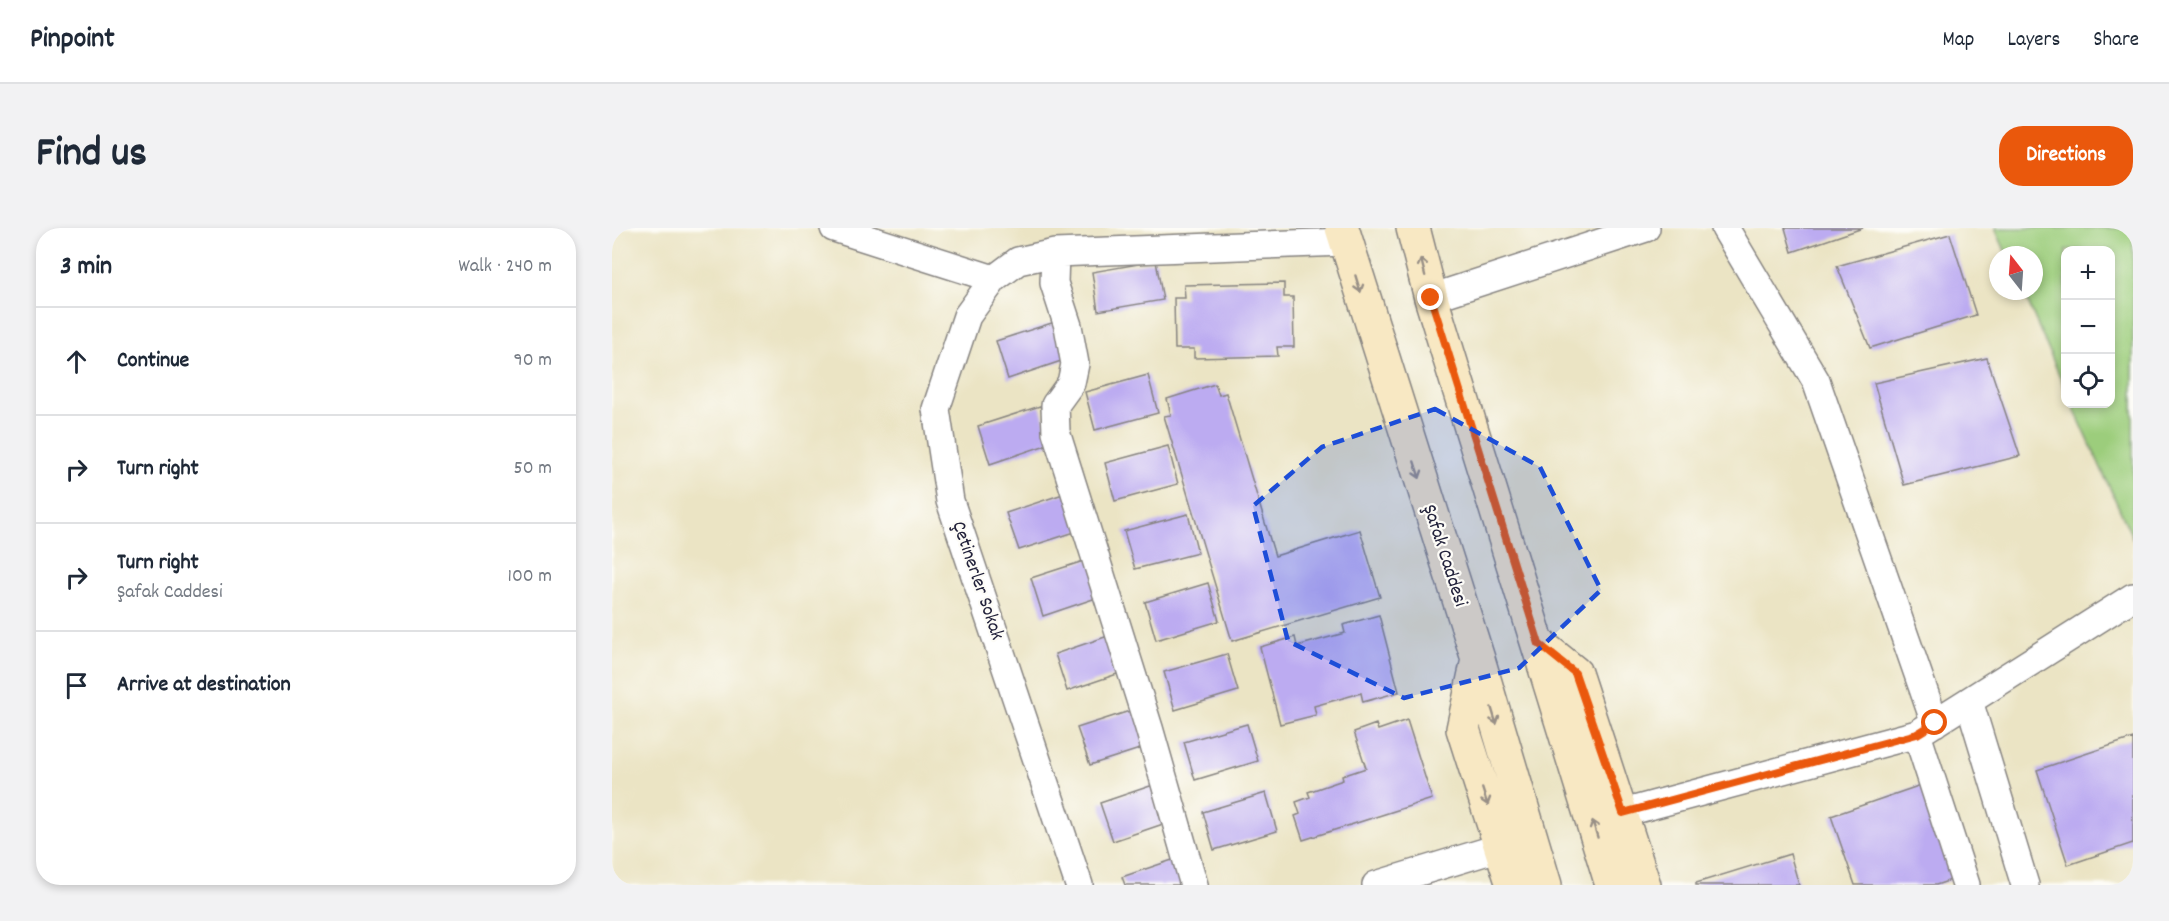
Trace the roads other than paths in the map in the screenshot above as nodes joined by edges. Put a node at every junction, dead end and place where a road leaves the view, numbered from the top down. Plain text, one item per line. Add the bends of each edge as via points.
1 (834, 228) edge
2 (1413, 228) edge
3 (1646, 228) edge
4 (1725, 228) edge
5 (1343, 235) edge
6 (1055, 253) junction
7 (994, 279) junction
8 (1431, 298) junction
9 (2133, 597) edge
10 (1539, 644) junction
11 (1478, 659) junction
12 (1968, 701) junction
13 (1926, 728) junction
14 (1623, 813) junction
15 (1501, 847) junction
16 (1079, 885) edge
17 (1194, 885) edge
18 (1376, 885) edge
19 (1513, 885) edge
20 (1545, 885) edge
21 (1612, 885) edge
22 (1644, 885) edge
23 (1966, 885) edge
24 (2025, 885) edge

1 - 7 street
8 -> 2 main road
3 - 8 street
4 - 13 street via 1816,381
5 - 6 street, Çetinerler Sokak
5 -> 11 main road, Şafak Caddesi
6 - 7 street, Çetinerler Sokak via 1018,261
6 - 17 street via 1054,283 1075,364 1071,383 1055,405 1056,432
7 - 16 street, Çetinerler Sokak via 968,316 936,409 950,501
8 - 10 main road
9 - 12 street
10 - 14 main road via 1575,673
21 -> 10 main road
11 -> 15 main road via 1463,729
11 -> 20 main road, Şafak Caddesi
12 - 13 street
12 - 24 street
13 - 14 street
13 - 23 street
14 - 22 main road
15 - 18 street
15 - 19 main road

